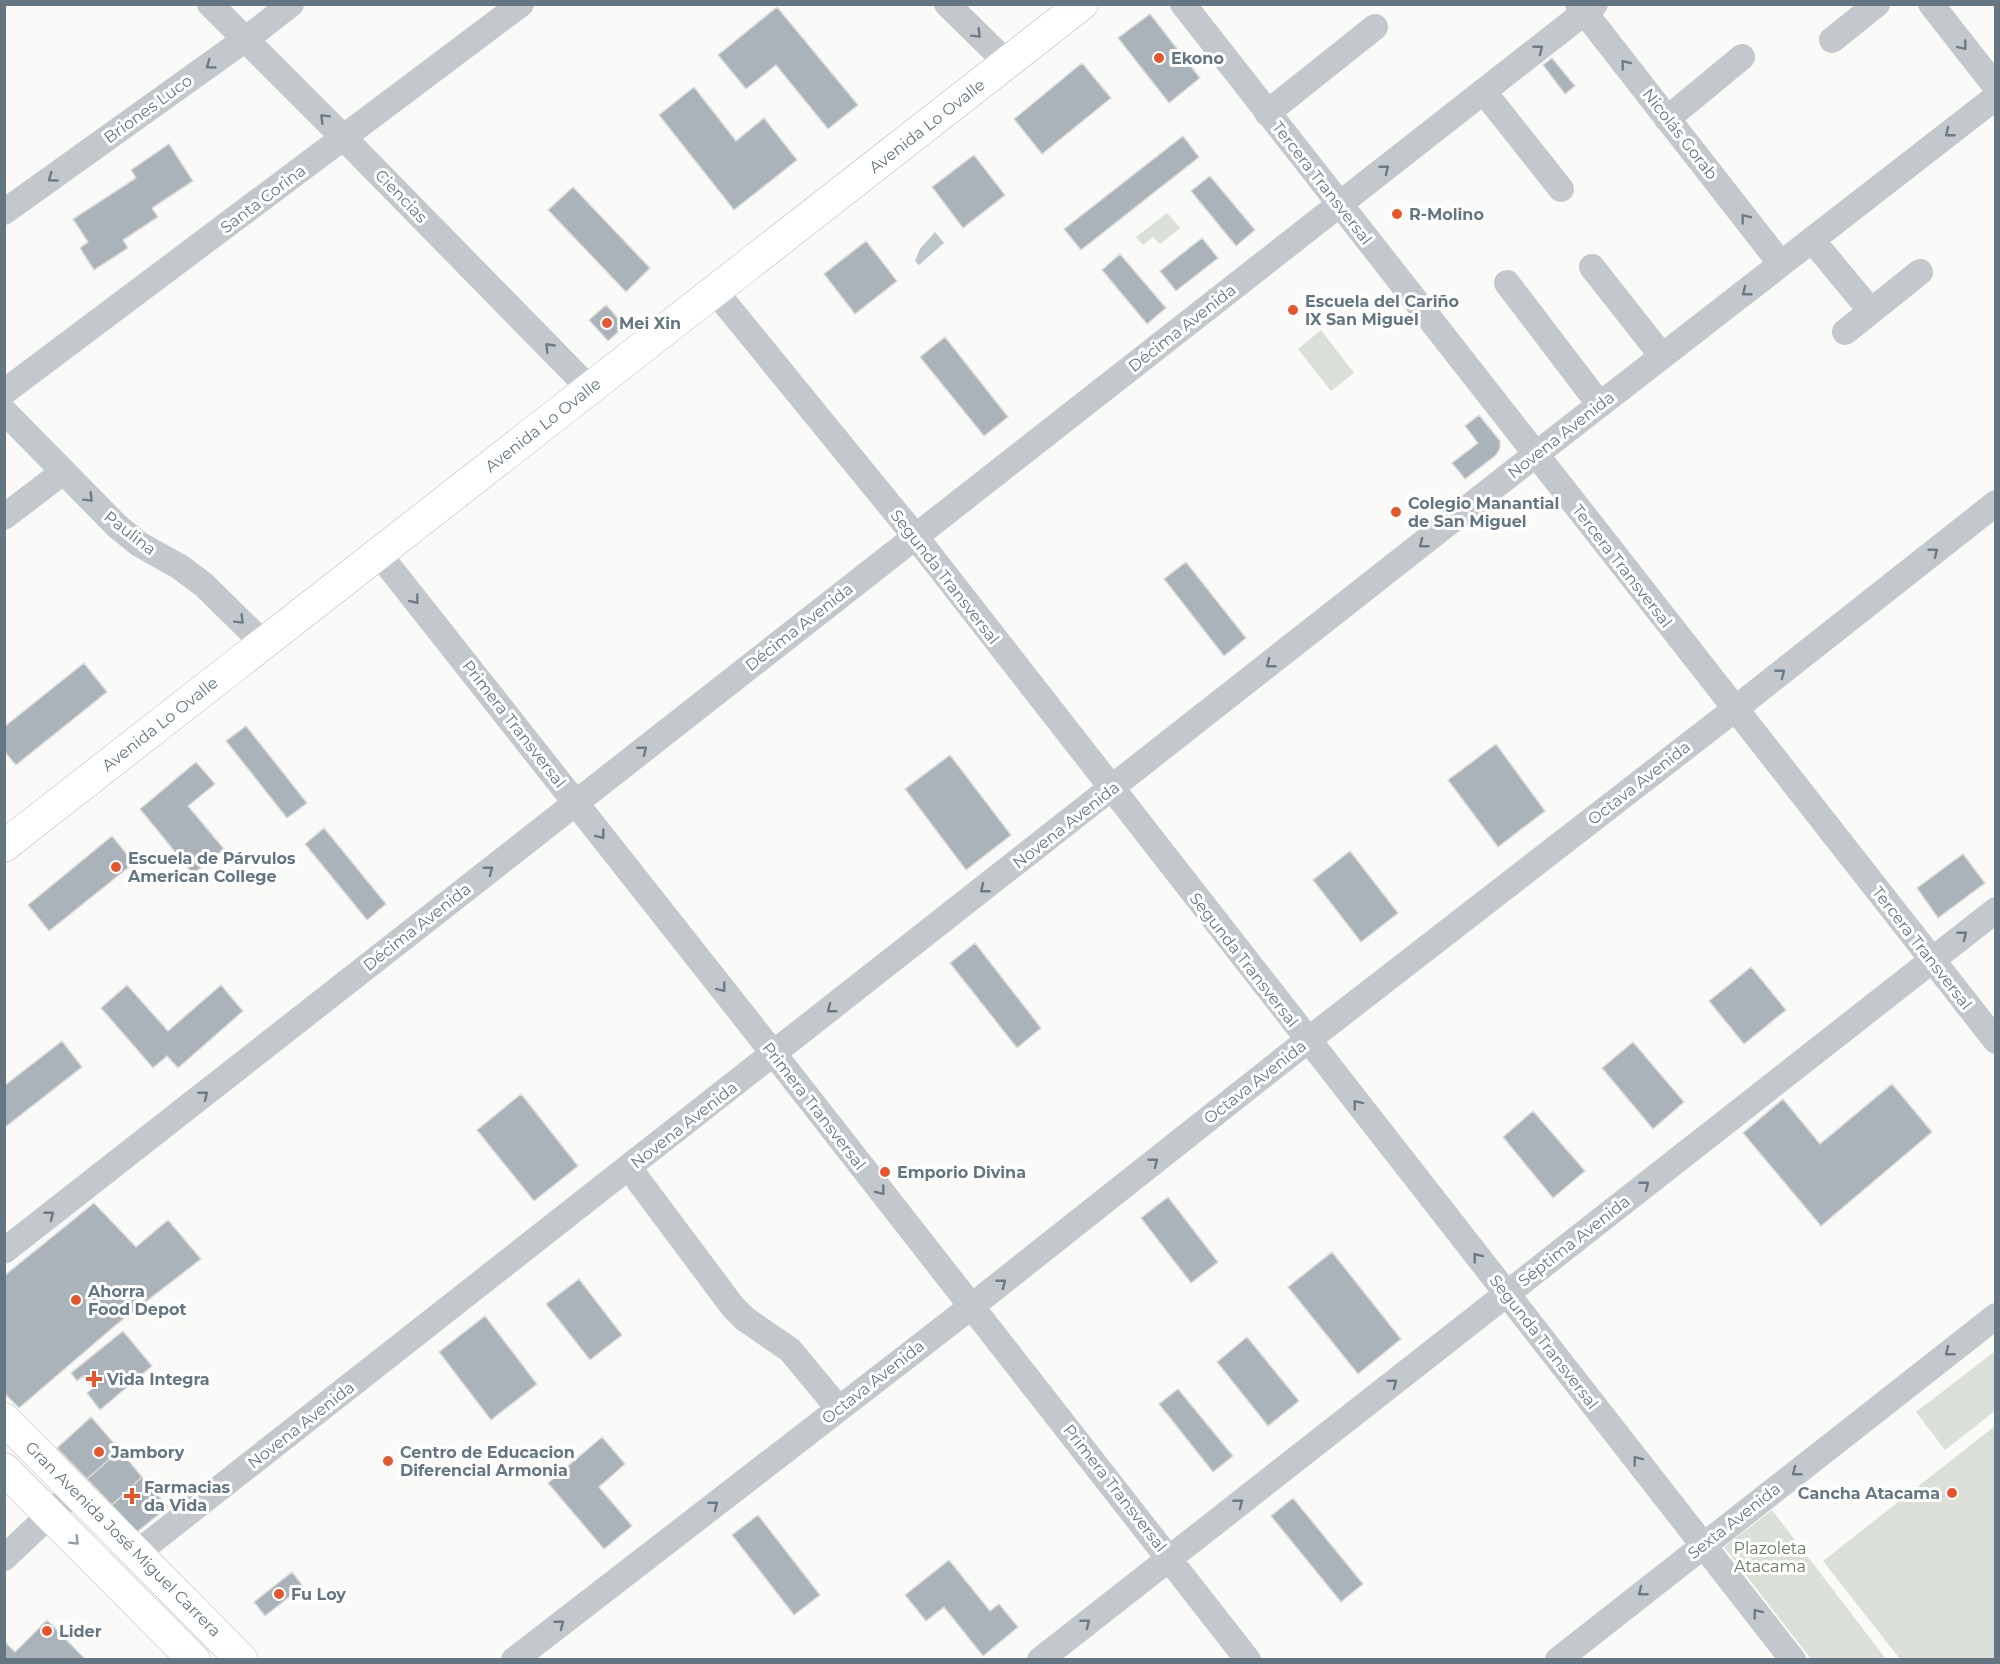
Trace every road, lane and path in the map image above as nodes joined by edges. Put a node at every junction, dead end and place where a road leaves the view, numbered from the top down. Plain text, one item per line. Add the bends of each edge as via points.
1 (210, 4) edge
2 (291, 4) edge
3 (521, 4) edge
4 (947, 4) edge
5 (1082, 4) edge
6 (1183, 4) edge
7 (1877, 4) edge
8 (1931, 4) edge
9 (1586, 7) edge
10 (1375, 27) dead end
11 (245, 40) junction
12 (1832, 40) dead end
13 (1742, 57) dead end
14 (1007, 63) junction
15 (1995, 87) edge
16 (1484, 92) junction
17 (1995, 97) edge
18 (1267, 113) junction
19 (1667, 119) junction
20 (344, 138) junction
21 (1561, 189) dead end
22 (1339, 205) junction
23 (4, 212) edge
24 (1812, 240) junction
25 (1780, 264) junction
26 (1592, 267) dead end
27 (1920, 272) dead end
28 (1507, 283) dead end
29 (715, 291) junction
30 (1871, 311) junction
31 (1845, 332) dead end
32 (1662, 356) junction
33 (590, 389) junction
34 (4, 393) edge
35 (1600, 405) junction
36 (4, 411) edge
37 (1535, 455) junction
38 (63, 472) junction
39 (1995, 503) edge
40 (4, 517) edge
41 (915, 536) junction
42 (378, 554) junction
43 (264, 644) junction
44 (1735, 709) junction
45 (1111, 789) junction
46 (575, 802) junction
47 (4, 846) edge
48 (1995, 910) edge
49 (1931, 961) junction
50 (1308, 1040) junction
51 (1995, 1041) edge
52 (774, 1054) junction
53 (629, 1168) junction
54 (4, 1251) edge
55 (1506, 1294) junction
56 (972, 1306) junction
57 (1995, 1316) edge
58 (839, 1409) junction
59 (4, 1419) edge
60 (4, 1469) edge
61 (75, 1491) junction
62 (49, 1515) junction
63 (1703, 1544) junction
64 (137, 1553) junction
65 (4, 1558) edge
66 (1170, 1558) junction
67 (194, 1659) edge
68 (242, 1659) edge
69 (514, 1659) edge
70 (1040, 1659) edge
71 (1248, 1659) edge
72 (1558, 1659) edge
73 (1793, 1659) edge

1 - 11 street, Ciencias
2 - 11 street, Briones Luco
3 - 20 street, Santa Corina
4 -> 14 street
5 - 14 main road, Avenida Lo Ovalle
6 - 18 street, Tercera Transversal
7 - 12 street
8 -> 15 street
16 -> 9 street, Décima Avenida
19 -> 9 street, Nicolás Gorab
10 - 18 street
20 -> 11 street, Ciencias
11 -> 23 street, Briones Luco
13 - 19 street
14 - 29 main road, Avenida Lo Ovalle
16 - 21 street
22 -> 16 street, Décima Avenida
17 -> 24 street, Novena Avenida
18 - 22 street, Tercera Transversal
25 -> 19 street, Nicolás Gorab
33 -> 20 street, Ciencias
20 - 34 street, Santa Corina
22 - 37 street, Tercera Transversal
22 - 41 street, Décima Avenida
24 - 25 street, Novena Avenida
24 - 30 street
25 -> 32 street, Novena Avenida
26 - 32 street
27 - 30 street
28 - 35 street
29 - 33 main road, Avenida Lo Ovalle
29 - 41 street, Segunda Transversal
30 - 31 street
32 - 35 street, Novena Avenida
33 - 42 main road, Avenida Lo Ovalle
35 - 37 street, Novena Avenida
36 - 38 street, Paulina
37 - 44 street, Tercera Transversal
37 -> 45 street, Novena Avenida
38 - 40 street
38 -> 43 street, Paulina via 128,535 204,585
44 -> 39 street, Octava Avenida
41 - 45 street, Segunda Transversal
46 -> 41 street, Décima Avenida
42 - 43 main road, Avenida Lo Ovalle
42 -> 46 street, Primera Transversal
43 - 47 main road, Avenida Lo Ovalle
44 - 49 street, Tercera Transversal
44 - 50 street, Octava Avenida
45 - 50 street, Segunda Transversal
45 -> 52 street, Novena Avenida
46 -> 52 street, Primera Transversal
54 -> 46 street, Décima Avenida
49 -> 48 street, Séptima Avenida
49 - 51 street, Tercera Transversal
55 -> 49 street, Séptima Avenida
55 -> 50 street, Segunda Transversal
56 -> 50 street, Octava Avenida
52 - 53 street, Novena Avenida
52 -> 56 street, Primera Transversal
53 - 58 street via 733,1307 790,1350
53 - 64 street, Novena Avenida
63 -> 55 street, Segunda Transversal
66 -> 55 street, Séptima Avenida
56 - 58 street, Octava Avenida
56 - 66 street, Primera Transversal
57 -> 63 street, Sexta Avenida
69 -> 58 street, Octava Avenida
59 - 61 main road, Gran Avenida José Miguel Carrera
60 - 62 main road
61 - 62 street
61 - 64 main road, Gran Avenida José Miguel Carrera
62 - 65 street
62 -> 67 main road
63 -> 72 street, Sexta Avenida
73 -> 63 street, Segunda Transversal
64 - 68 main road, Gran Avenida José Miguel Carrera
70 -> 66 street, Séptima Avenida
66 - 71 street, Primera Transversal

